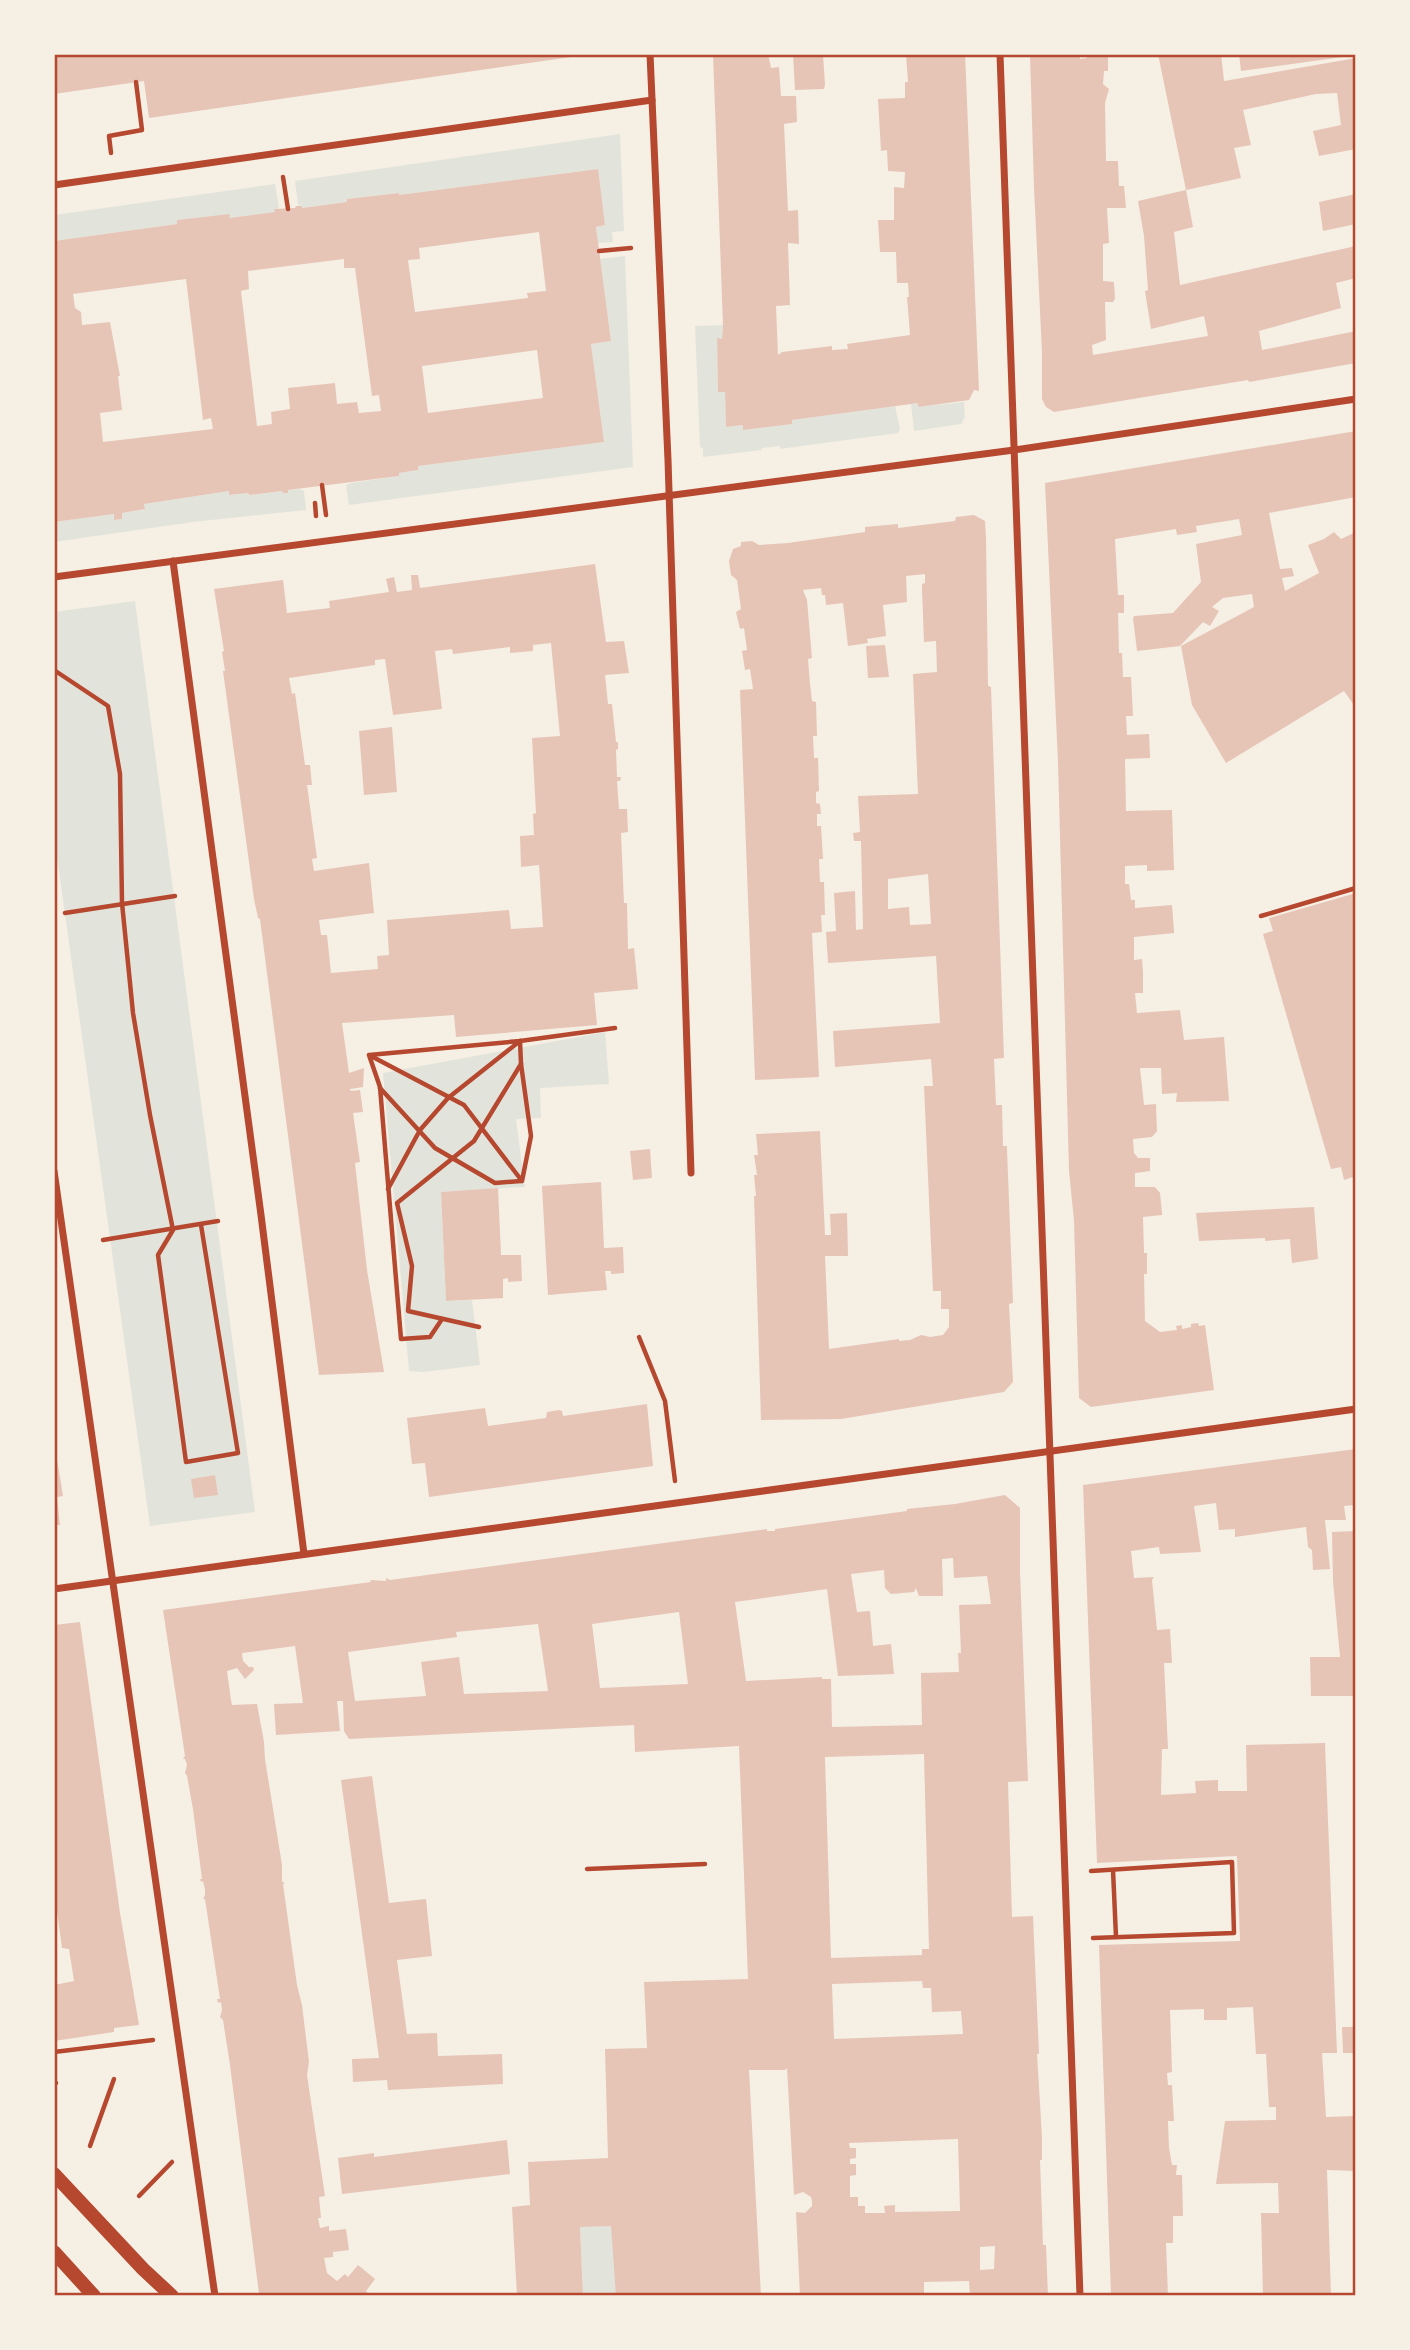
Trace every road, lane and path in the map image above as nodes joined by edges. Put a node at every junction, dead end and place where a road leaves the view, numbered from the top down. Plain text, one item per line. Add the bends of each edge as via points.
1 (650, 54) edge
2 (1000, 54) edge
3 (136, 82) dead end
4 (652, 100) junction
5 (111, 153) dead end
6 (283, 177) dead end
7 (54, 185) edge
8 (288, 209) dead end
9 (631, 248) dead end
10 (599, 251) dead end
11 (1356, 399) edge
12 (1014, 450) junction
13 (322, 485) dead end
14 (669, 496) junction
15 (315, 503) dead end
16 (326, 515) dead end
17 (316, 516) dead end
18 (173, 561) junction
19 (54, 577) edge
20 (54, 670) edge
21 (1356, 888) edge
22 (175, 896) dead end
23 (122, 903) junction
24 (65, 913) dead end
25 (1261, 916) dead end
26 (615, 1028) dead end
27 (520, 1041) junction
28 (369, 1055) junction
29 (521, 1064) junction
30 (380, 1087) junction
31 (448, 1098) junction
32 (481, 1129) junction
33 (420, 1130) junction
34 (451, 1159) junction
35 (54, 1171) edge
36 (691, 1173) dead end
37 (522, 1181) junction
38 (388, 1190) junction
39 (218, 1221) dead end
40 (201, 1225) junction
41 (173, 1230) junction
42 (103, 1240) dead end
43 (442, 1319) junction
44 (480, 1327) dead end
45 (639, 1337) dead end
46 (1356, 1409) edge
47 (1050, 1451) junction
48 (678, 1503) junction
49 (304, 1554) junction
50 (113, 1581) junction
51 (54, 1589) edge
52 (705, 1864) dead end
53 (587, 1869) dead end
54 (1113, 1870) junction
55 (1091, 1871) dead end
56 (1116, 1937) junction
57 (1093, 1938) dead end
58 (153, 2040) dead end
59 (54, 2052) edge
60 (114, 2079) dead end
61 (90, 2146) dead end
62 (173, 2161) dead end
63 (54, 2174) edge
64 (139, 2196) dead end
65 (54, 2252) edge
66 (93, 2296) edge
67 (172, 2296) edge
68 (215, 2296) edge
69 (1080, 2296) edge

1 - 4 street
2 - 12 street
3 - 5 path via 142,131 108,135
4 - 7 street
4 - 14 street
6 - 8 path
9 - 10 path
11 - 12 street
12 - 14 street
12 - 47 street
13 - 16 path
14 - 18 street
14 - 36 street
15 - 17 path
18 - 19 street
18 - 49 street
20 - 23 path via 108,706 120,774
21 - 25 path
22 - 23 path
23 - 24 path
23 - 41 path via 133,1013
26 - 27 path
27 - 28 path
27 - 29 path
27 - 31 path
28 - 30 path
28 - 31 path
29 - 32 path
29 - 37 path via 531,1136
30 - 33 path
30 - 38 path
31 - 32 path via 464,1105
31 - 33 path
32 - 34 path via 474,1141
32 - 37 path
33 - 34 path
33 - 38 path
34 - 37 path via 495,1183
34 - 43 path via 397,1203 412,1266 408,1311
35 - 50 street
38 - 43 path via 401,1339 430,1337
39 - 40 path
40 - 41 path
40 - 41 path via 238,1452 186,1462 158,1255
41 - 42 path
43 - 44 path
45 - 48 path via 665,1401
46 - 47 street
47 - 48 street
47 - 69 street
48 - 49 street
49 - 50 street
50 - 51 street
50 - 68 street
52 - 53 path
54 - 55 path
54 - 56 path
54 - 56 path via 1232,1862 1234,1933
56 - 57 path
58 - 59 path
60 - 61 path
62 - 64 path
63 - 67 main road
65 - 66 main road

